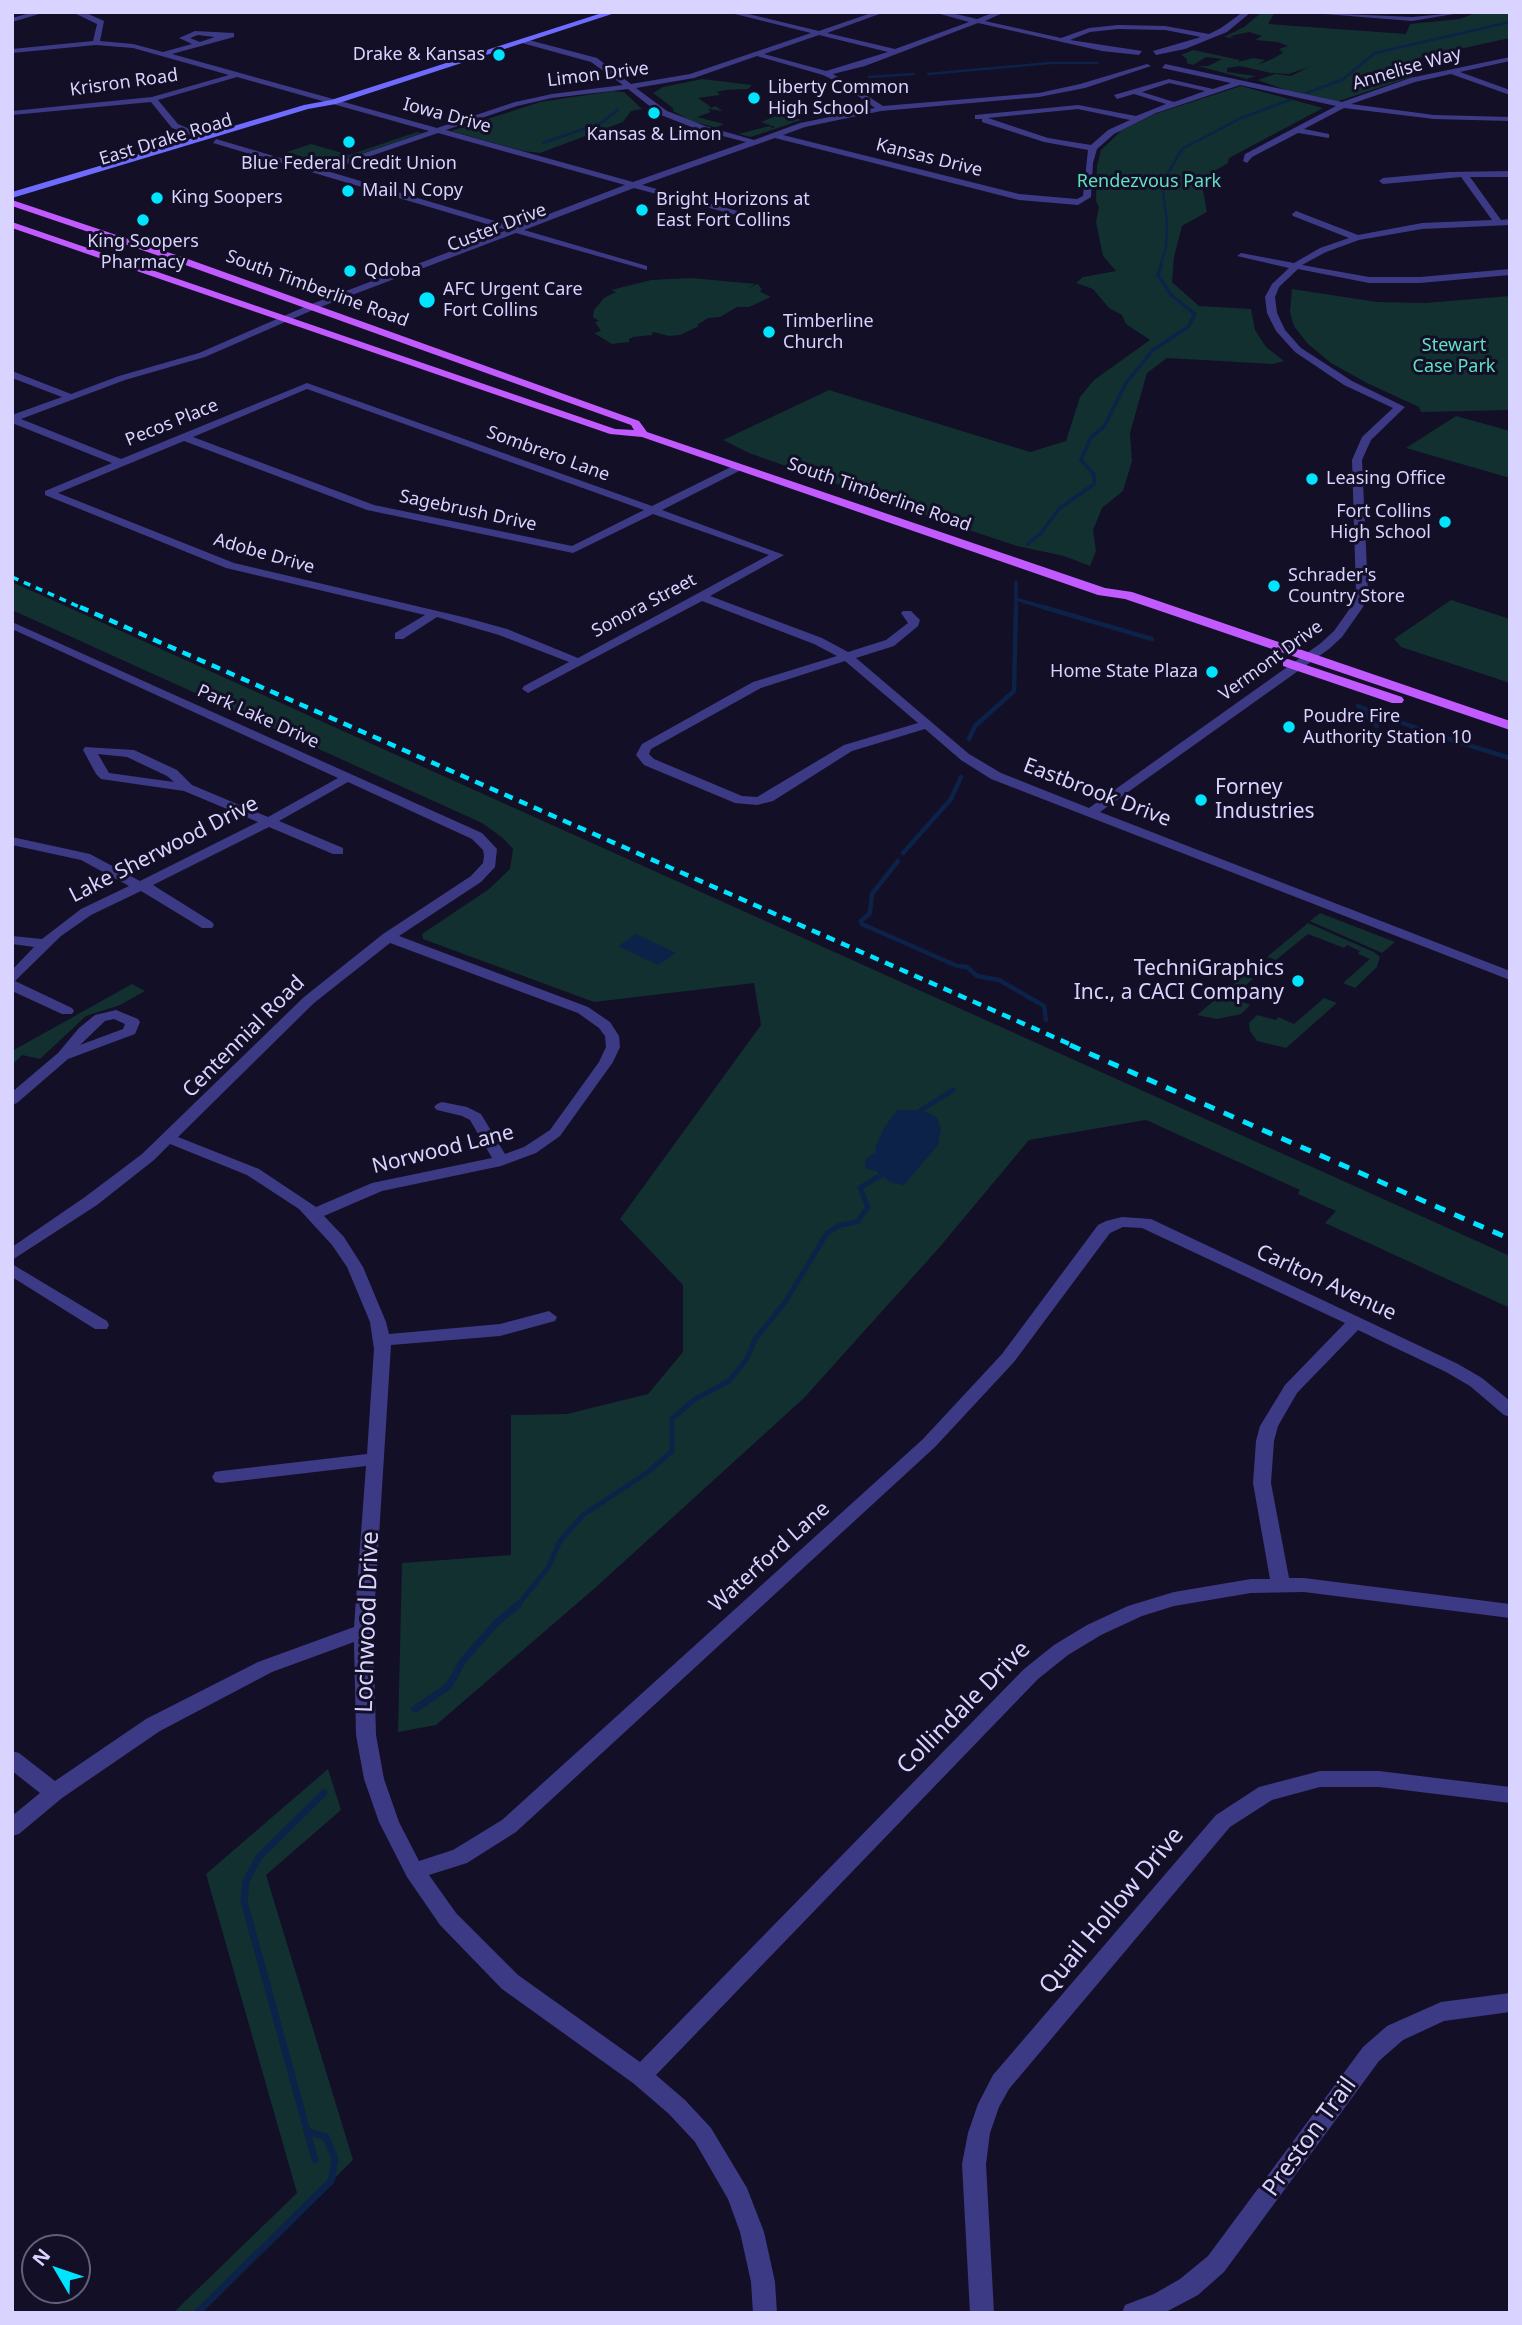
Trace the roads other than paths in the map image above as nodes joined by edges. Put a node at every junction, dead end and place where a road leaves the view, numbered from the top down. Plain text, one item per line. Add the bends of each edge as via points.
1 (43, 12) edge
2 (75, 12) edge
3 (614, 12) edge
4 (730, 12) edge
5 (882, 12) edge
6 (936, 12) edge
7 (1002, 12) edge
8 (1248, 12) edge
9 (1302, 12) edge
10 (1463, 12) edge
11 (12, 20) edge
12 (977, 21) junction
13 (820, 34) junction
14 (1210, 36) junction
15 (1062, 40) junction
16 (525, 41) junction
17 (96, 43) junction
18 (199, 44) junction
19 (1182, 47) junction
20 (1102, 48) junction
21 (12, 51) edge
22 (895, 51) junction
23 (1139, 53) junction
24 (1156, 53) junction
25 (165, 54) junction
26 (760, 55) junction
27 (1172, 59) junction
28 (1510, 59) edge
29 (1130, 60) junction
30 (1147, 66) junction
31 (1165, 66) junction
32 (1198, 71) junction
33 (1449, 72) junction
34 (825, 73) junction
35 (1117, 74) junction
36 (238, 75) junction
37 (1241, 82) junction
38 (628, 87) junction
39 (1215, 91) junction
40 (1134, 92) junction
41 (1510, 93) edge
42 (1117, 97) dead end
43 (153, 99) junction
44 (331, 102) junction
45 (956, 103) junction
46 (1173, 104) junction
47 (1341, 106) junction
48 (881, 109) junction
49 (12, 113) edge
50 (280, 115) junction
51 (978, 117) junction
52 (1135, 118) junction
53 (1510, 119) edge
54 (440, 130) junction
55 (1297, 130) junction
56 (774, 135) junction
57 (1326, 136) dead end
58 (204, 138) junction
59 (216, 141) junction
60 (754, 142) junction
61 (1093, 148) junction
62 (713, 158) junction
63 (1247, 162) dead end
64 (319, 171) junction
65 (1463, 174) junction
66 (1510, 174) edge
67 (1382, 181) dead end
68 (633, 185) junction
69 (644, 188) junction
70 (13, 202) edge
71 (1296, 214) dead end
72 (1497, 221) junction
73 (1510, 222) edge
74 (771, 223) dead end
75 (12, 225) edge
76 (516, 230) junction
77 (527, 233) junction
78 (1357, 239) junction
79 (1241, 256) dead end
80 (1293, 266) junction
81 (644, 268) dead end
82 (1510, 272) edge
83 (312, 307) junction
84 (324, 311) junction
85 (289, 319) junction
86 (12, 374) edge
87 (307, 386) joint
88 (71, 397) junction
89 (12, 419) edge
90 (643, 434) junction
91 (183, 437) junction
92 (121, 463) junction
93 (739, 467) junction
94 (50, 493) joint
95 (654, 510) junction
96 (778, 555) joint
97 (1103, 592) junction
98 (700, 596) junction
99 (436, 613) junction
100 (907, 613) dead end
101 (12, 625) edge
102 (399, 636) dead end
103 (848, 657) junction
104 (1309, 657) junction
105 (578, 662) junction
106 (1296, 666) junction
107 (528, 689) dead end
108 (928, 724) junction
109 (1510, 726) edge
110 (1510, 738) edge
111 (348, 776) junction
112 (187, 788) junction
113 (1090, 813) junction
114 (267, 822) junction
115 (12, 841) edge
116 (486, 844) joint
117 (35, 845) junction
118 (12, 847) edge
119 (338, 851) dead end
120 (141, 887) junction
121 (207, 925) dead end
122 (388, 937) junction
123 (12, 940) edge
124 (46, 944) junction
125 (1510, 976) edge
126 (12, 978) edge
127 (12, 985) edge
128 (67, 1011) dead end
129 (63, 1056) dead end
130 (12, 1100) edge
131 (442, 1107) dead end
132 (170, 1139) junction
133 (501, 1161) junction
134 (314, 1214) junction
135 (1112, 1225) joint
136 (12, 1255) edge
137 (12, 1269) edge
138 (548, 1317) dead end
139 (1356, 1322) junction
140 (101, 1325) dead end
141 (382, 1340) junction
142 (1510, 1411) edge
143 (375, 1459) junction
144 (221, 1477) dead end
145 (1281, 1585) junction
146 (1510, 1611) edge
147 (363, 1631) junction
148 (12, 1759) edge
149 (55, 1792) junction
150 (1510, 1795) edge
151 (12, 1828) edge
152 (414, 1871) junction
153 (1510, 2001) edge
154 (640, 2076) junction
155 (765, 2313) edge
156 (982, 2313) edge
157 (1134, 2313) edge

1 - 11 street
2 - 17 street via 102,23
3 - 16 main road, East Drake Road
4 - 13 street
5 - 13 street, Limon Drive
6 - 12 street
7 - 12 street
8 - 14 street
9 - 10 street via 1401,19
12 - 15 street
12 - 22 street
13 - 22 street
13 - 26 street, Limon Drive
14 - 15 street via 1131,26 1098,29
14 - 19 street
15 - 20 street
16 - 38 street via 594,60
16 - 44 main road, East Drake Road
17 - 21 street, Iowa Drive
17 - 25 street, Iowa Drive
18 - 18 street via 228,36 198,33 183,38
18 - 25 street
19 - 24 street
19 - 27 street
20 - 23 street
20 - 29 street
22 - 34 street
23 - 24 street
23 - 29 street
24 - 27 street
25 - 36 street, Iowa Drive
26 - 34 street
26 - 38 street, Limon Drive via 691,76
27 - 31 street
27 - 32 street
28 - 33 street, Annelise Way
29 - 30 street
29 - 35 street, Custer Drive
30 - 31 street
30 - 35 street, Custer Drive
31 - 32 street
32 - 37 street
33 - 41 street
33 - 47 street, Annelise Way
34 - 48 street
35 - 45 street, Custer Drive via 1053,92
36 - 43 street, Krisron Road
36 - 44 street, Iowa Drive
37 - 39 street
37 - 47 street
38 - 54 street, Limon Drive via 537,99
38 - 60 street via 673,117
39 - 40 street via 1168,81
39 - 46 street
40 - 42 street
40 - 46 street
43 - 49 street, Krisron Road
43 - 58 street via 175,126
44 - 50 main road, East Drake Road
44 - 54 street, Iowa Drive
44 - 59 main road, East Drake Road
45 - 48 street, Custer Drive
45 - 51 street
46 - 52 street
47 - 53 street via 1449,120
47 - 55 street, Annelise Way
48 - 56 street, Custer Drive
50 - 58 main road, East Drake Road
50 - 59 main road
51 - 52 street via 1078,107
51 - 61 street via 1047,140
52 - 61 street
54 - 64 street, Limon Drive
54 - 68 street, Iowa Drive
55 - 57 street
55 - 63 street, Annelise Way via 1248,156
56 - 60 street, Custer Drive
56 - 61 street, Kansas Drive via 1019,197 1077,202 1087,198
58 - 70 main road, East Drake Road
59 - 64 street
59 - 70 main road, East Drake Road
60 - 62 street, Custer Drive
62 - 68 street, Custer Drive
62 - 69 street, Custer Drive
64 - 76 street
65 - 66 street
65 - 67 street
65 - 72 street
68 - 69 street, Iowa Drive
68 - 76 street, Custer Drive
69 - 74 street, Iowa Drive
69 - 77 street, Custer Drive
70 - 83 main road, South Timberline Road
71 - 78 street
72 - 73 street
72 - 78 street via 1422,226
75 - 85 main road, South Timberline Road
76 - 77 street
76 - 83 street, Custer Drive
77 - 81 street
77 - 84 street, Custer Drive
78 - 80 street
79 - 80 street
80 - 82 street via 1395,281
80 - 104 street, Vermont Drive via 1270,297 1281,331 1326,371 1400,407 1366,439 1357,460 1362,592 1357,607 1338,634
83 - 84 main road, South Timberline Road
83 - 85 street, Custer Drive
84 - 85 street, Custer Drive
84 - 90 main road, South Timberline Road via 635,423
85 - 88 street, Custer Drive via 202,355
85 - 90 main road, South Timberline Road via 614,432
86 - 88 street
87 - 91 street, Pecos Place
87 - 95 street, Sombrero Lane
88 - 89 street, Custer Drive
89 - 92 street
90 - 93 main road, South Timberline Road
91 - 92 street, Pecos Place
91 - 95 street, Sagebrush Drive via 371,508 573,550
92 - 94 street, Pecos Place
93 - 95 street, Sagebrush Drive
93 - 97 main road, South Timberline Road
94 - 99 street, Adobe Drive via 247,572
95 - 96 street, Sombrero Lane
96 - 98 street, Sonora Street
97 - 104 main road, South Timberline Road via 1127,595
97 - 106 main road, South Timberline Road via 1114,603
98 - 103 street, Eastbrook Drive
98 - 105 street, Sonora Street
99 - 102 street
99 - 105 street, Adobe Drive via 494,629
100 - 103 street via 914,624 902,636
101 - 111 street, Park Lake Drive
103 - 108 street, Eastbrook Drive
103 - 108 street via 747,689 646,747 642,755 740,800 757,801 848,748
104 - 106 street, Vermont Drive
104 - 109 main road, South Timberline Road
105 - 107 street, Sonora Street
106 - 110 main road, South Timberline Road
106 - 113 street, Vermont Drive
108 - 113 street, Eastbrook Drive via 979,766
111 - 114 street, Lake Sherwood Drive
111 - 116 street, Park Lake Drive
112 - 112 street via 106,776 89,750 130,752 172,772
112 - 114 street
113 - 125 street, Eastbrook Drive
114 - 119 street
114 - 120 street, Lake Sherwood Drive
115 - 117 street
116 - 122 street, Centennial Road via 491,856 484,872
117 - 118 street
117 - 120 street via 85,857
120 - 121 street
120 - 124 street, Lake Sherwood Drive via 68,922
122 - 132 street, Centennial Road via 309,1000
122 - 133 street, Norwood Lane via 583,1010 598,1018 612,1036 606,1062 555,1133 530,1150
123 - 124 street
124 - 126 street, Lake Sherwood Drive
127 - 128 street
129 - 130 street
131 - 133 street via 476,1117
132 - 134 street, Lochwood Drive via 253,1172
132 - 136 street, Centennial Road via 92,1201
133 - 134 street, Norwood Lane via 378,1187
134 - 141 street, Lochwood Drive via 355,1267
135 - 139 street, Carlton Avenue via 1145,1223
135 - 152 street, Waterford Lane via 1104,1229 1008,1358 929,1443 509,1826 460,1857
137 - 140 street
138 - 141 street via 500,1330
139 - 142 street, Carlton Avenue via 1452,1368
139 - 145 street via 1291,1389 1265,1441 1262,1483
141 - 143 street, Lochwood Drive
143 - 144 street
143 - 147 street, Lochwood Drive
145 - 146 street, Collindale Drive
145 - 154 street, Collindale Drive via 1215,1590 1174,1599 1104,1625 1061,1650 1031,1674
147 - 149 street via 214,1691
147 - 152 street, Lochwood Drive via 366,1735 374,1779
148 - 149 street
149 - 151 street
150 - 156 street, Quail Hollow Drive via 1379,1779 1320,1779 1266,1793 1223,1821 1001,2082 989,2104 974,2164
152 - 154 street, Lochwood Drive via 448,1919 510,1982
153 - 157 street, Preston Trail via 1441,2012 1395,2033 1371,2054 1216,2263 1189,2287
154 - 155 street, Lochwood Drive via 703,2135 739,2196 752,2232

